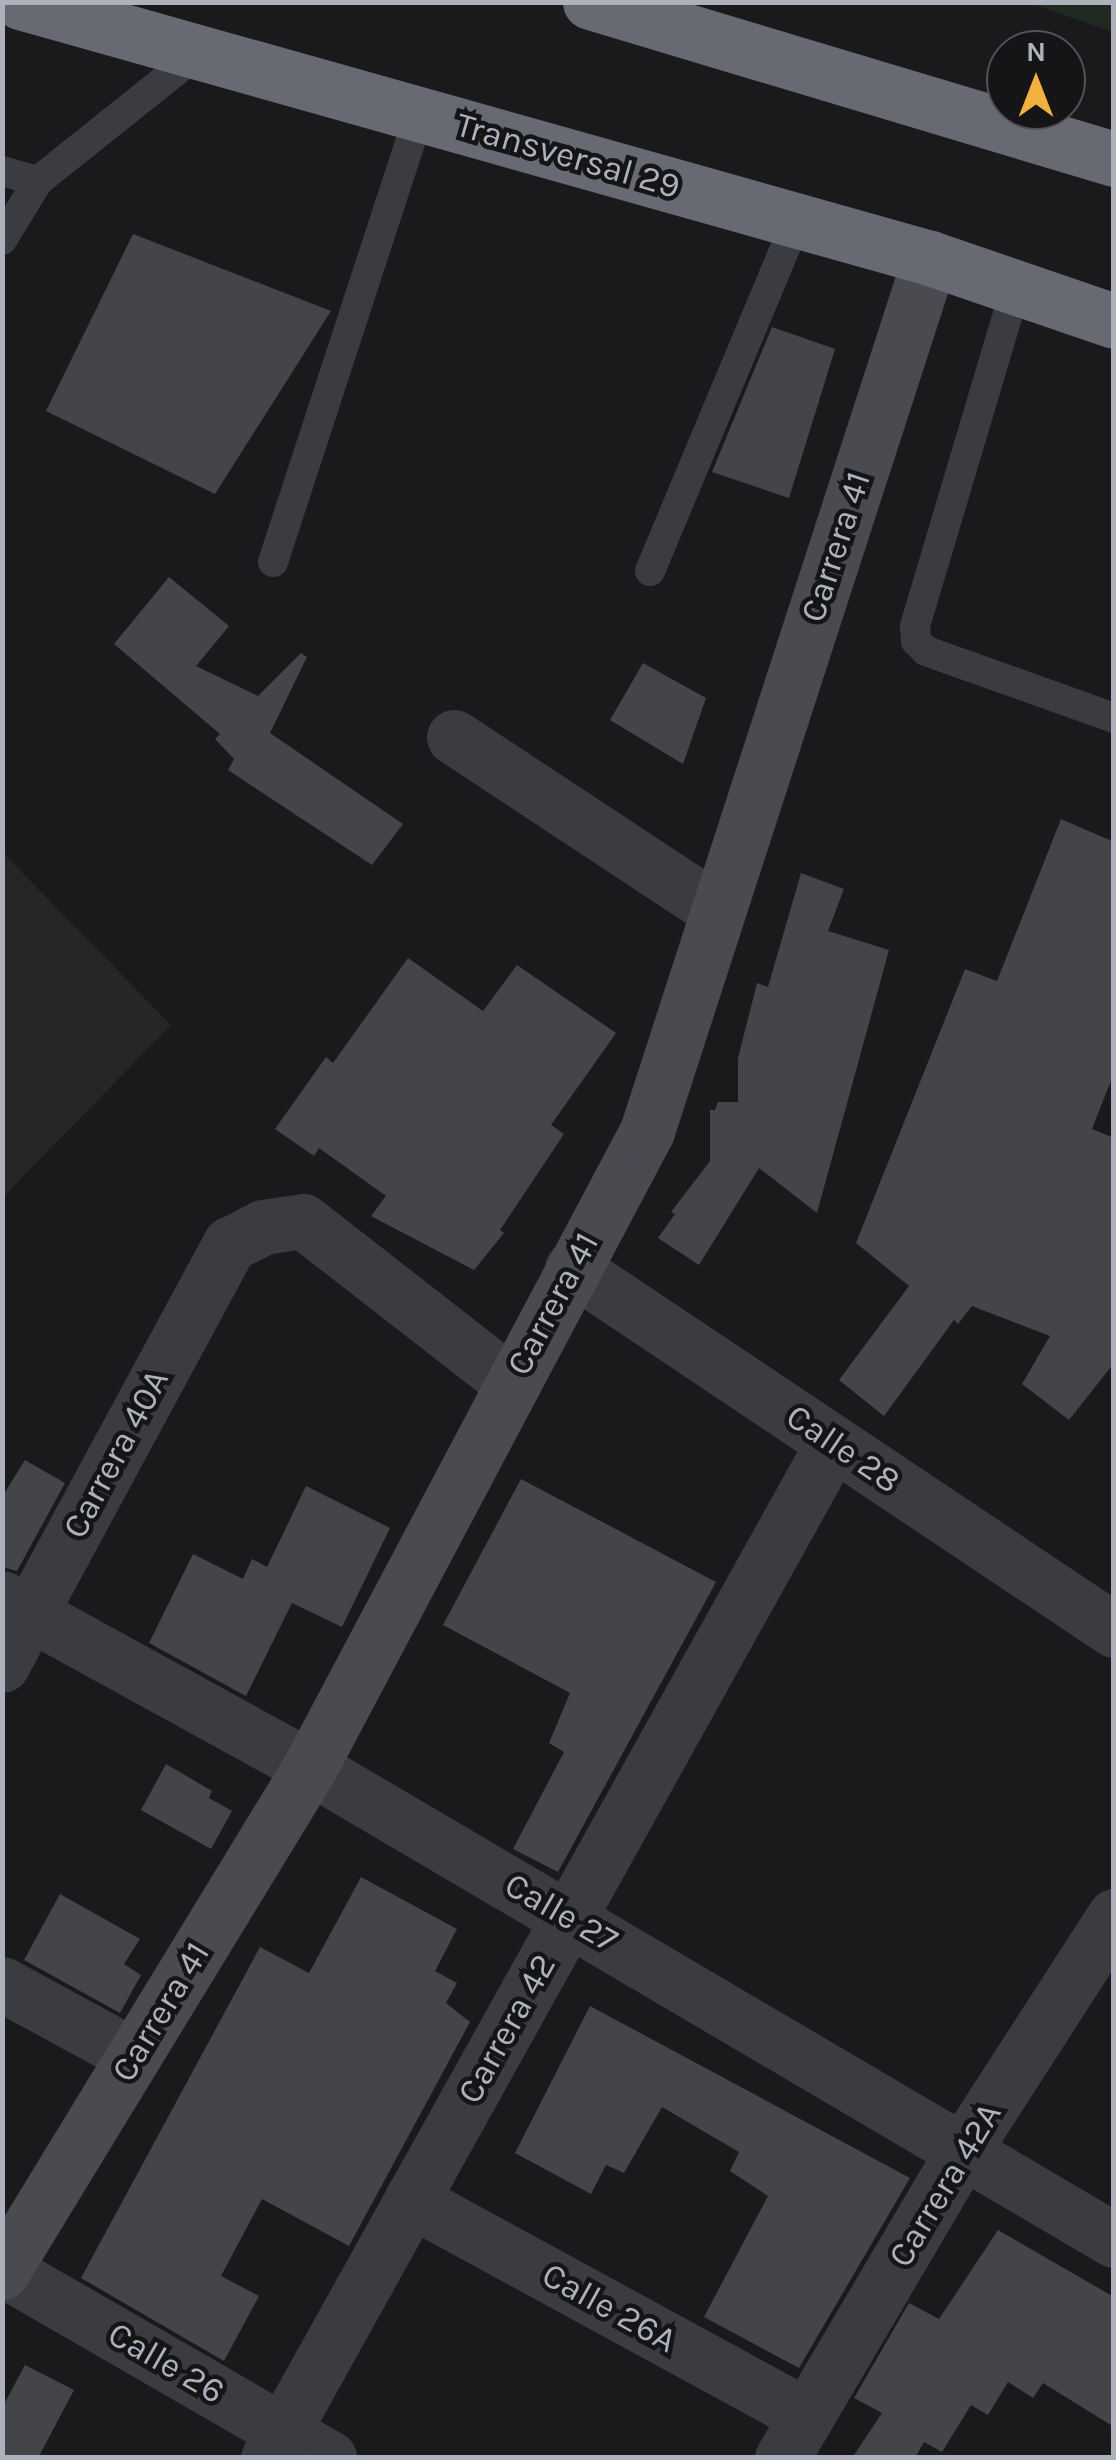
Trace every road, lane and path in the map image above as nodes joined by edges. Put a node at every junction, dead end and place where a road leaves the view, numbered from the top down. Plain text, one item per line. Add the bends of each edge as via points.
1 (20, 2) edge
2 (590, 2) edge
3 (201, 50) junction
4 (420, 113) junction
5 (1114, 160) edge
6 (2, 171) edge
7 (38, 181) junction
8 (796, 222) junction
9 (2, 240) edge
10 (930, 258) junction
11 (1016, 287) junction
12 (1114, 320) edge
13 (273, 562) dead end
14 (650, 570) dead end
15 (1114, 718) edge
16 (454, 737) dead end
17 (718, 912) junction
18 (572, 1268) junction
19 (511, 1383) junction
20 (833, 1443) junction
21 (17, 1606) edge
22 (1114, 1630) edge
23 (2, 1665) edge
24 (310, 1767) junction
25 (1114, 1916) edge
26 (569, 1917) junction
27 (2, 1984) edge
28 (134, 2056) junction
29 (962, 2152) junction
30 (411, 2200) junction
31 (1114, 2240) edge
32 (3, 2270) edge
33 (794, 2437) edge
34 (294, 2449) edge

1 - 3 highway, Transversal 29
2 - 5 highway
3 - 4 highway, Transversal 29
3 - 7 lane
4 - 8 highway, Transversal 29
4 - 13 lane
6 - 7 lane
7 - 9 lane
8 - 10 highway, Transversal 29
8 - 14 lane
10 - 11 highway, Transversal 29
10 - 17 street, Carrera 41
11 - 12 highway, Transversal 29
11 - 15 lane via 915,626 916,641
16 - 17 street
17 - 18 street, Carrera 41 via 647,1131
18 - 19 street, Carrera 41
18 - 20 street, Calle 28
19 - 21 street, Carrera 40A via 303,1221 282,1221 230,1244
19 - 24 street, Carrera 41
20 - 22 street, Calle 28
20 - 26 street, Carrera 42
21 - 23 street, Carrera 40A
21 - 24 street, Calle 27
24 - 26 street, Calle 27
24 - 28 street, Carrera 41
25 - 29 street, Carrera 42A
26 - 29 street, Calle 27
26 - 30 street, Carrera 42
27 - 28 street
28 - 32 street, Carrera 41
29 - 31 street, Calle 27
29 - 33 street, Carrera 42A
30 - 33 street, Calle 26A
30 - 34 street, Carrera 42
32 - 34 street, Calle 26

